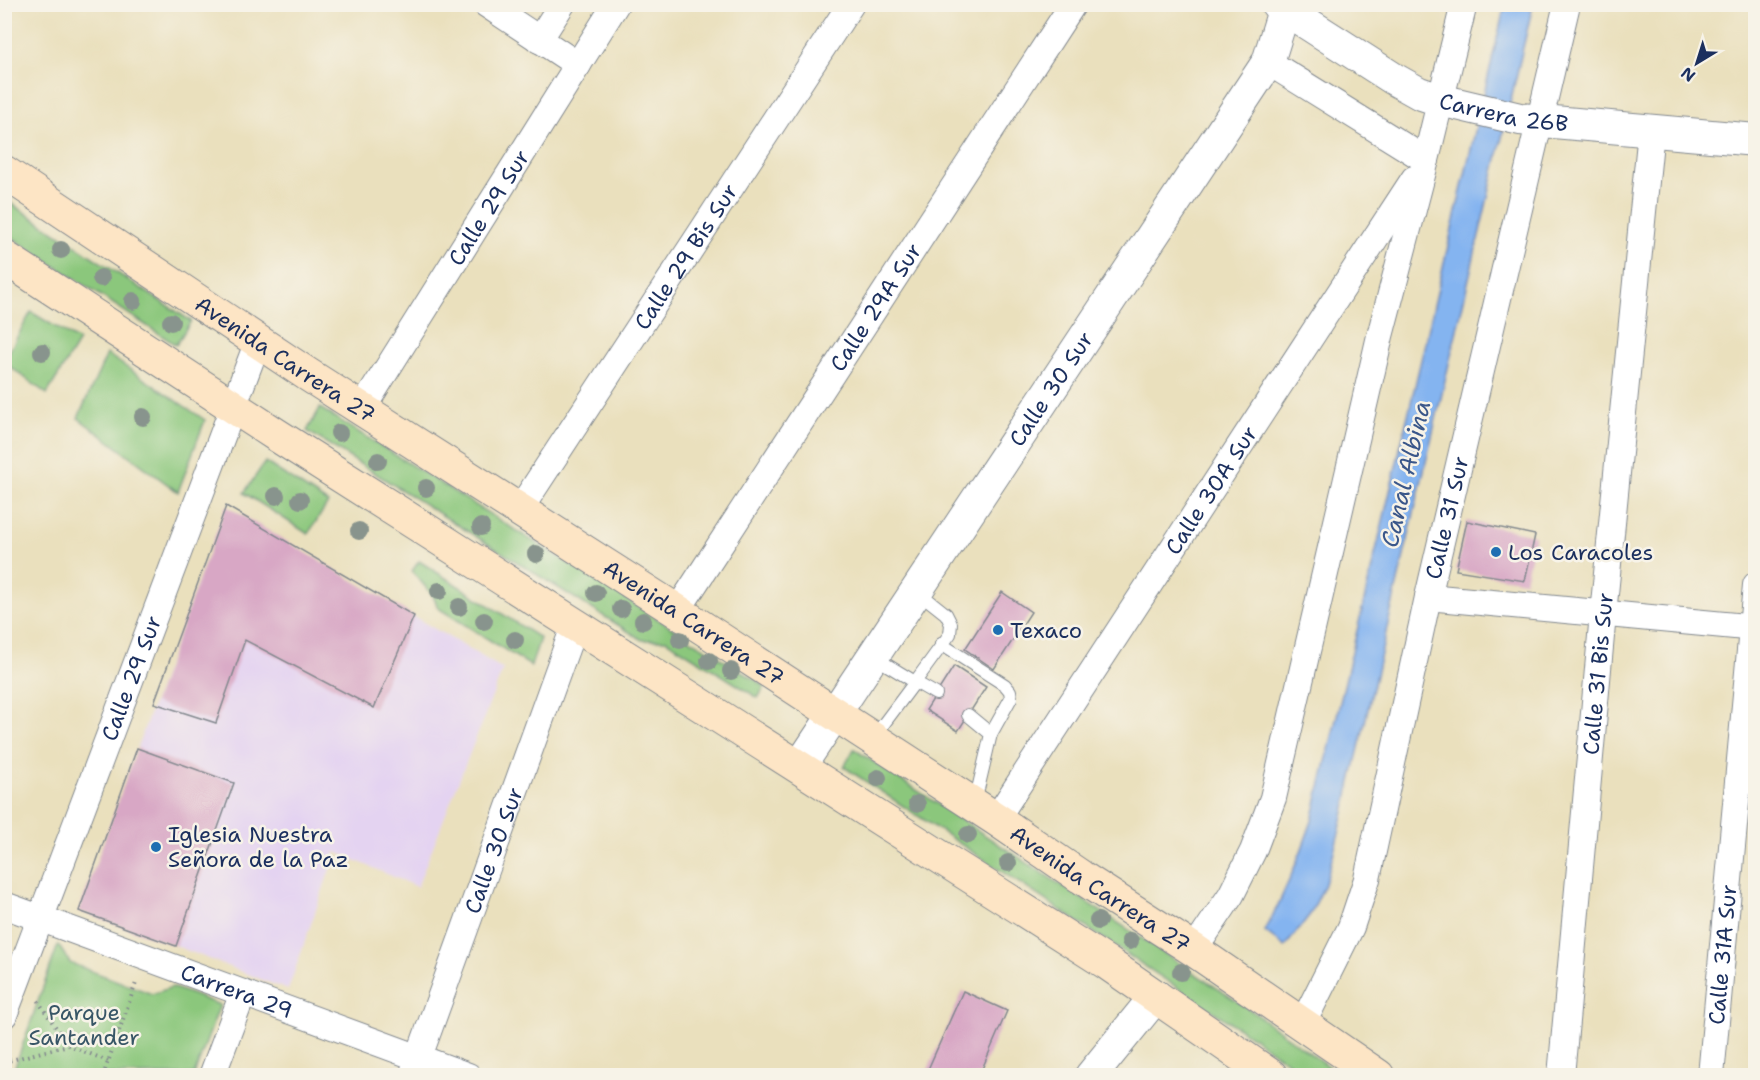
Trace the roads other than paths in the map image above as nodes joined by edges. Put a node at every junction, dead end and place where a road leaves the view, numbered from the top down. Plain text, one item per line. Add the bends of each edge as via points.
1 (486, 4) edge
2 (562, 4) edge
3 (616, 4) edge
4 (851, 4) edge
5 (1073, 4) edge
6 (1464, 4) edge
7 (1567, 4) edge
8 (1283, 6) edge
9 (539, 40) junction
10 (1268, 62) junction
11 (578, 65) junction
12 (1455, 104) junction
13 (1529, 120) junction
14 (1652, 131) junction
15 (1755, 140) edge
16 (1426, 160) junction
17 (4, 172) edge
18 (4, 257) edge
19 (258, 341) junction
20 (233, 405) junction
21 (362, 409) junction
22 (520, 509) junction
23 (1755, 585) edge
24 (917, 591) junction
25 (1428, 597) junction
26 (677, 610) junction
27 (1603, 614) junction
28 (575, 624) junction
29 (1754, 628) edge
30 (942, 644) junction
31 (873, 656) junction
32 (915, 682) junction
33 (936, 694) dead end
34 (835, 714) junction
35 (968, 715) dead end
36 (991, 734) junction
37 (873, 738) junction
38 (800, 766) junction
39 (985, 813) junction
40 (4, 905) edge
41 (41, 918) junction
42 (1194, 950) junction
43 (243, 993) junction
44 (1156, 996) junction
45 (4, 1015) edge
46 (1303, 1023) junction
47 (416, 1066) edge
48 (1250, 1070) edge
49 (212, 1076) edge
50 (468, 1076) edge
51 (1090, 1076) edge
52 (1378, 1076) edge
53 (1561, 1076) edge
54 (1711, 1076) edge

1 - 9 street
2 - 9 street
3 - 11 street, Calle 29 Sur
4 - 22 street, Calle 29 Bis Sur
5 - 26 street, Calle 29A Sur
6 - 12 street
7 - 13 street, Calle 31 Sur
8 - 10 street, Calle 30 Sur
8 - 12 street, Carrera 26B via 1394,79 1419,93
9 - 11 street
10 - 16 street
10 - 24 street, Calle 30 Sur
11 - 21 street, Calle 29 Sur
12 - 13 street, Carrera 26B
12 - 16 street
13 - 14 street, Carrera 26B
13 - 25 street, Calle 31 Sur
14 - 15 street, Carrera 26B
14 - 27 street, Calle 31 Bis Sur
16 - 39 street, Calle 30A Sur
16 - 42 street via 1380,336 1273,798 1231,895
17 - 19 main road, Avenida Carrera 27
18 - 20 main road
19 - 20 street, Calle 29 Sur
19 - 21 main road, Avenida Carrera 27
20 - 28 main road
20 - 41 street, Calle 29 Sur
21 - 22 main road, Avenida Carrera 27
22 - 26 main road, Avenida Carrera 27
23 - 29 street, Calle 31A Sur
24 - 30 lane via 946,614 951,624 950,634
24 - 31 street, Calle 30 Sur
25 - 27 street
25 - 46 street, Calle 31 Sur via 1367,879 1351,927
26 - 34 main road, Avenida Carrera 27
27 - 29 street
27 - 53 street, Calle 31 Bis Sur
28 - 38 main road
28 - 47 street, Calle 30 Sur
29 - 54 street, Calle 31A Sur
30 - 32 lane
30 - 36 lane via 1010,691 1011,698
31 - 32 lane
31 - 34 street, Calle 30 Sur
32 - 33 lane
32 - 37 lane
34 - 37 main road, Avenida Carrera 27
34 - 38 street, Calle 30 Sur
35 - 36 lane
36 - 39 lane
37 - 39 main road, Avenida Carrera 27
38 - 44 main road
39 - 42 main road, Avenida Carrera 27
40 - 41 street, Carrera 29
41 - 43 street, Carrera 29
41 - 45 street, Calle 29 Sur
42 - 46 main road, Avenida Carrera 27
43 - 47 street, Carrera 29
43 - 49 street
44 - 48 main road
44 - 51 street
46 - 52 main road, Avenida Carrera 27
47 - 50 street, Carrera 29

